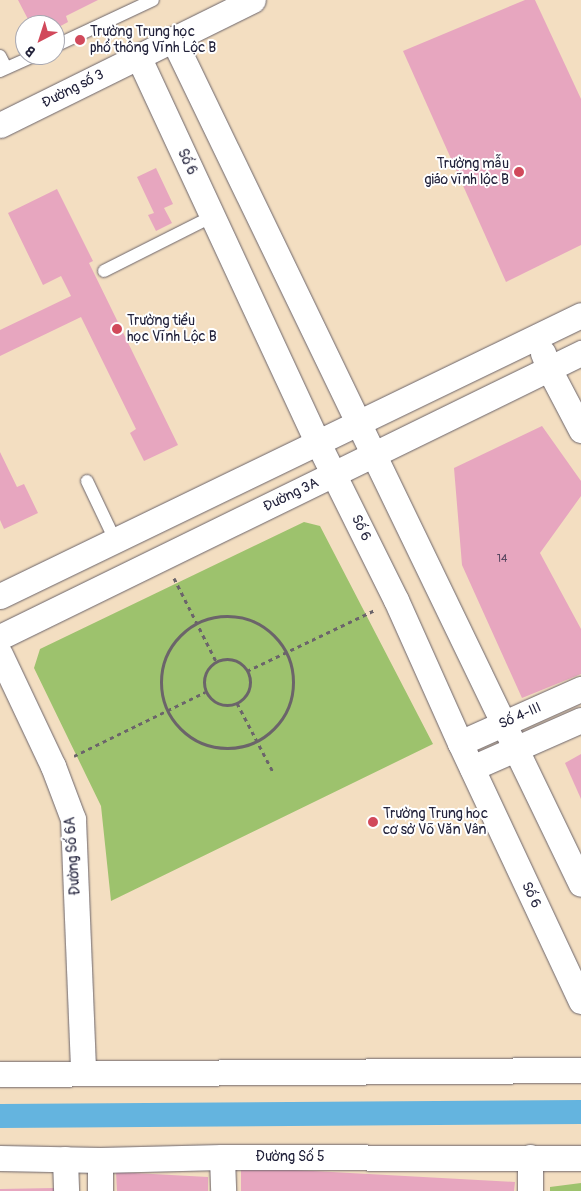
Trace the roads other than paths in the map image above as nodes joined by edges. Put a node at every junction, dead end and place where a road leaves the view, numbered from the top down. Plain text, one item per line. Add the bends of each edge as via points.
1 (153, 0) edge
2 (253, 0) edge
3 (173, 39) junction
4 (65, 41) edge
5 (138, 56) junction
6 (15, 61) edge
7 (2, 65) edge
8 (0, 125) edge
9 (213, 216) junction
10 (104, 271) dead end
11 (581, 315) edge
12 (537, 336) junction
13 (581, 353) edge
14 (549, 369) junction
15 (356, 423) junction
16 (581, 430) edge
17 (318, 442) junction
18 (375, 454) junction
19 (334, 474) junction
20 (87, 481) dead end
21 (146, 525) junction
22 (115, 540) junction
23 (163, 558) junction
24 (0, 596) edge
25 (0, 637) edge
26 (0, 654) edge
27 (581, 689) edge
28 (581, 720) edge
29 (505, 722) junction
30 (460, 743) junction
31 (517, 748) junction
32 (472, 768) junction
33 (581, 884) edge
34 (581, 1001) edge
35 (581, 1070) edge
36 (83, 1073) junction
37 (0, 1074) edge
38 (222, 1157) junction
39 (530, 1157) junction
40 (0, 1158) edge
41 (581, 1158) edge
42 (65, 1159) junction
43 (100, 1160) junction
44 (66, 1191) edge
45 (100, 1191) edge
46 (223, 1191) edge
47 (530, 1191) edge

1 - 4 lane
2 - 3 street, Đường số 3
3 - 5 street, Đường số 3
3 - 15 street
5 - 8 street, Đường số 3
5 - 9 street, Số 6
6 - 7 lane
9 - 10 lane
9 - 17 street, Số 6
11 - 12 street
12 - 14 street
12 - 15 street
13 - 14 street, Đường 3A
14 - 16 street
14 - 18 street, Đường 3A
15 - 17 street
15 - 18 street
17 - 19 street, Số 6
17 - 21 street
18 - 19 street, Đường 3A
18 - 29 street
19 - 23 street, Đường 3A
19 - 30 street, Số 6 via 396,600
20 - 22 lane
21 - 22 street
21 - 23 street
22 - 24 street
23 - 25 street, Đường 3A
26 - 36 street, Đường Số 6A via 74,818
27 - 29 street, Số 4-III
28 - 31 street, Số 4-III
29 - 30 street, Số 4-III
29 - 31 street
30 - 32 street, Số 6
31 - 32 street, Số 4-III
31 - 33 street
32 - 34 street, Số 6
35 - 36 street
36 - 37 street
38 - 39 street, Đường Số 5
38 - 43 street, Đường Số 5
38 - 46 street
39 - 41 street, Đường Số 5
39 - 47 street
40 - 42 street, Đường Số 5
42 - 43 street, Đường Số 5
42 - 44 street
43 - 45 street

